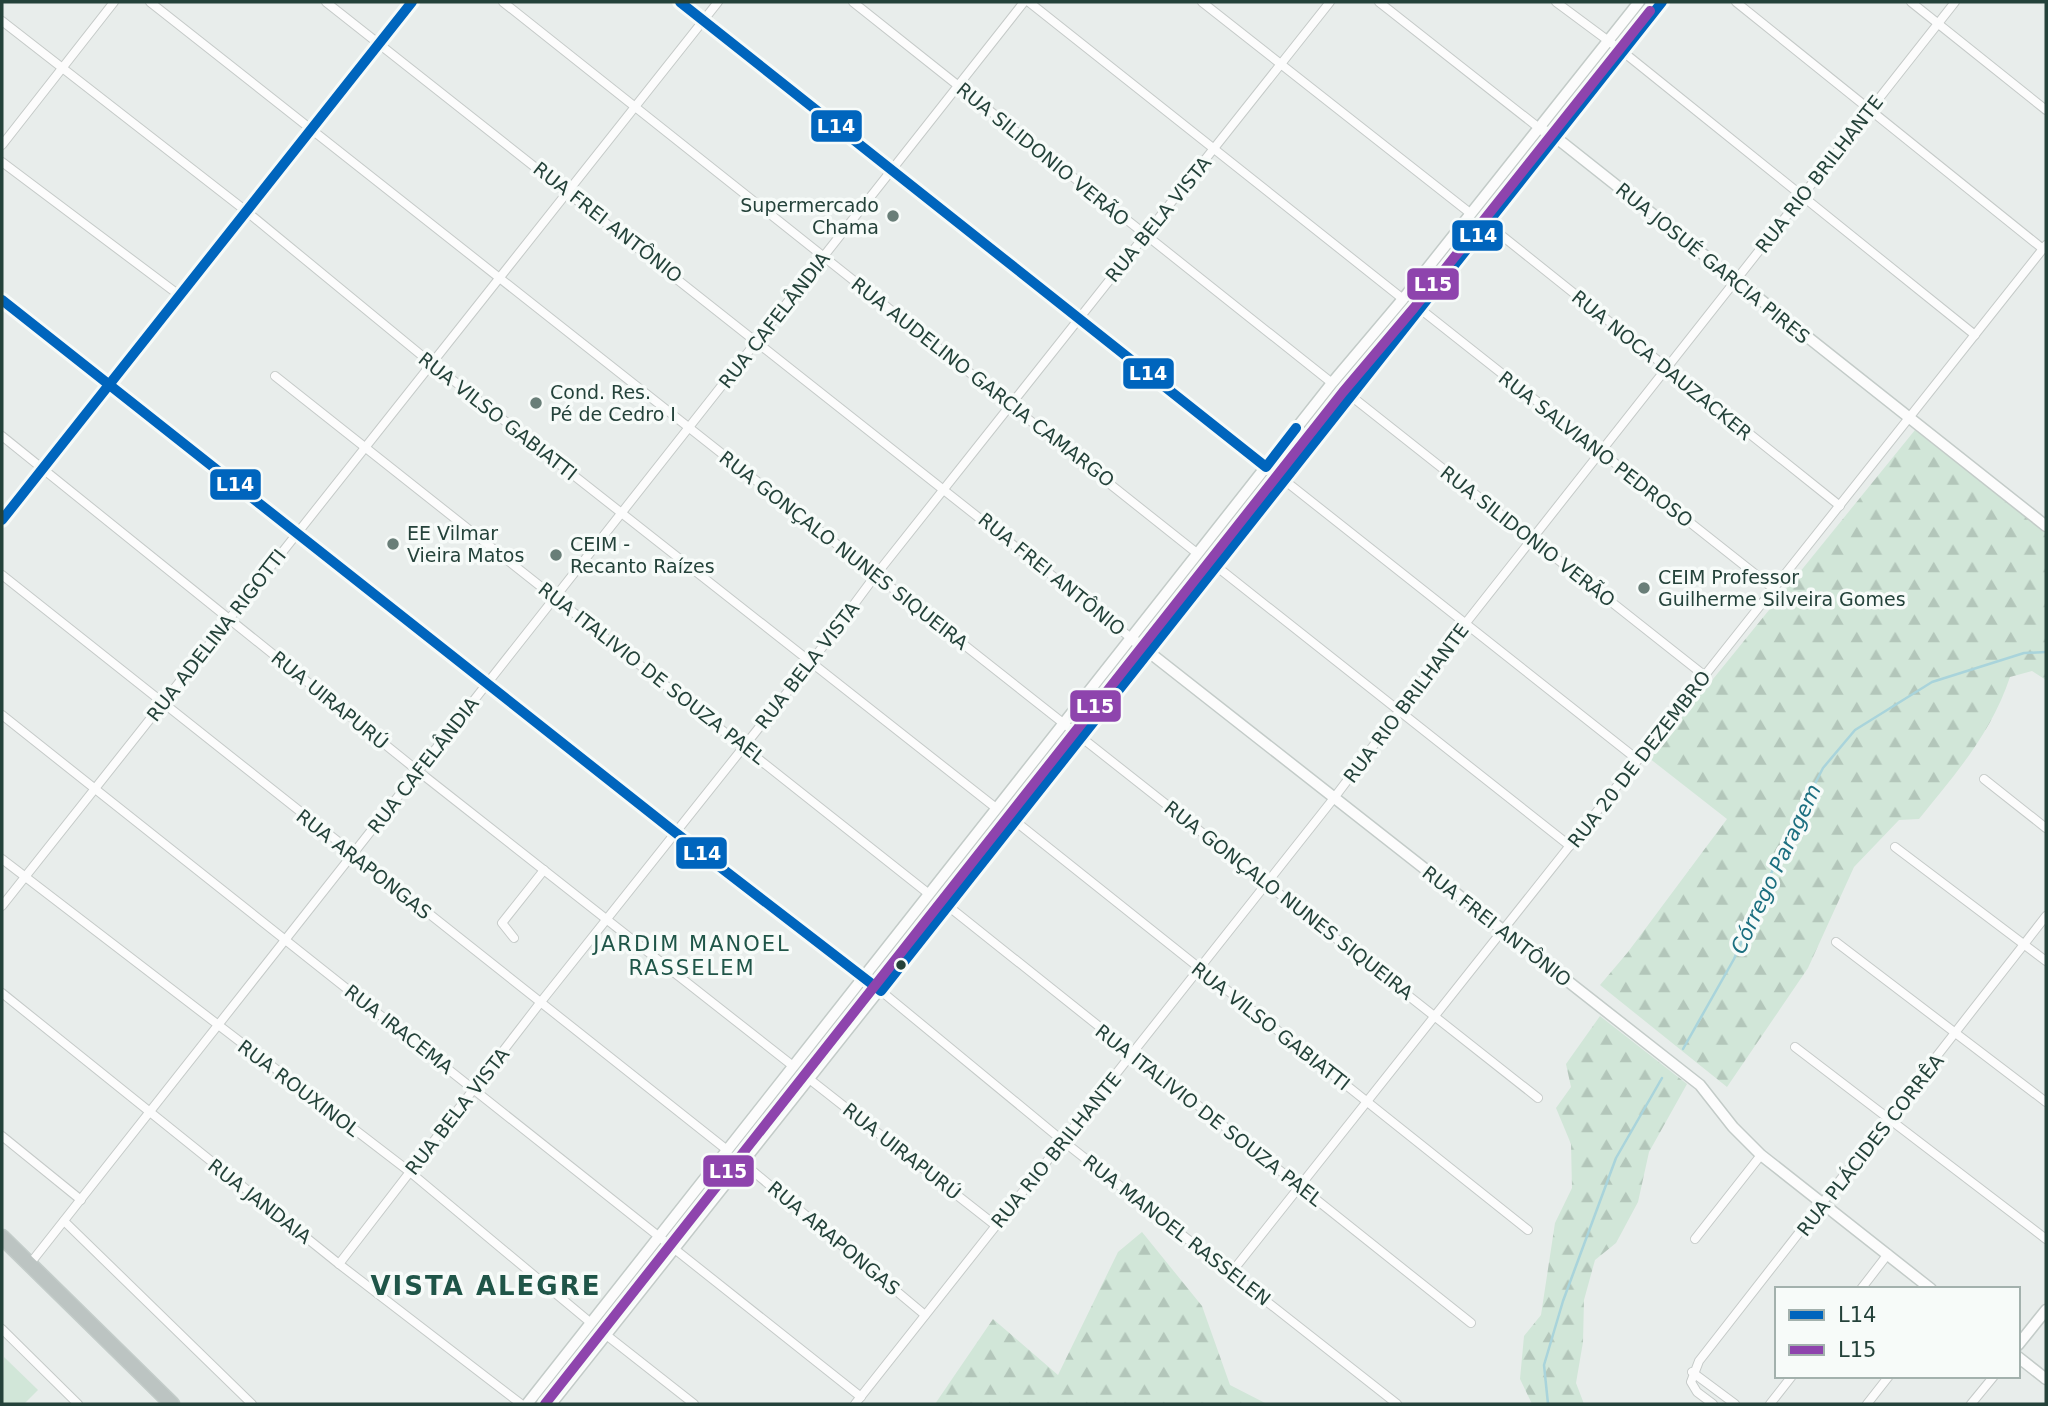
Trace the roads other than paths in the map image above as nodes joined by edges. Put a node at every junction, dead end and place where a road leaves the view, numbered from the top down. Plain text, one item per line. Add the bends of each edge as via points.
1 (114, 2) edge
2 (150, 2) edge
3 (326, 2) edge
4 (412, 2) edge
5 (503, 2) edge
6 (680, 2) edge
7 (718, 2) edge
8 (853, 2) edge
9 (1027, 2) edge
10 (1202, 2) edge
11 (1330, 2) edge
12 (1379, 2) edge
13 (1556, 2) edge
14 (1639, 2) edge
15 (1662, 2) edge
16 (1735, 2) edge
17 (1911, 2) edge
18 (1955, 2) edge
19 (703, 20) junction
20 (2, 21) edge
21 (1938, 23) junction
22 (1608, 42) junction
23 (379, 43) junction
24 (1622, 51) junction
25 (1280, 65) junction
26 (61, 68) junction
27 (958, 85) junction
28 (635, 106) junction
29 (1869, 110) junction
30 (2046, 110) edge
31 (311, 128) junction
32 (1539, 128) junction
33 (1554, 136) junction
34 (2, 145) edge
35 (1214, 149) junction
36 (2, 162) edge
37 (892, 170) junction
38 (568, 191) junction
39 (1802, 196) junction
40 (246, 211) junction
41 (1470, 213) junction
42 (1486, 223) junction
43 (1144, 234) junction
44 (2045, 247) edge
45 (824, 256) junction
46 (499, 277) junction
47 (1736, 281) junction
48 (179, 295) junction
49 (1403, 299) junction
50 (2, 300) edge
51 (1419, 308) junction
52 (1079, 318) junction
53 (1975, 335) junction
54 (757, 341) junction
55 (431, 363) junction
56 (1668, 370) junction
57 (275, 376) dead end
58 (1332, 383) junction
59 (109, 384) junction
60 (1350, 396) junction
61 (1013, 405) junction
62 (1908, 419) junction
63 (689, 427) junction
64 (2, 436) edge
65 (365, 447) junction
66 (1601, 454) junction
67 (1266, 467) junction
68 (42, 468) junction
69 (1285, 478) junction
70 (945, 488) junction
71 (1840, 506) junction
72 (621, 513) junction
73 (2, 520) edge
74 (2046, 526) edge
75 (296, 533) junction
76 (1533, 540) junction
77 (1198, 554) junction
78 (1216, 566) junction
79 (2, 575) edge
80 (875, 576) junction
81 (1774, 589) junction
82 (555, 597) junction
83 (229, 618) junction
84 (1465, 624) junction
85 (1131, 638) junction
86 (1150, 650) junction
87 (812, 661) junction
88 (1705, 676) junction
89 (486, 684) junction
90 (162, 703) junction
91 (1400, 712) junction
92 (2, 715) edge
93 (1063, 724) junction
94 (1082, 736) junction
95 (745, 745) junction
96 (1638, 761) junction
97 (418, 771) junction
98 (1984, 779) dead end
99 (94, 788) junction
100 (1335, 798) junction
101 (996, 808) junction
102 (1015, 821) junction
103 (2046, 828) edge
104 (676, 833) junction
105 (1570, 846) junction
106 (1895, 847) dead end
107 (352, 855) junction
108 (2, 859) edge
109 (544, 870) junction
110 (25, 878) junction
111 (1265, 884) junction
112 (929, 894) junction
113 (2, 906) edge
114 (948, 906) junction
115 (2046, 916) edge
116 (608, 920) junction
117 (1503, 930) junction
118 (514, 938) dead end
119 (286, 939) junction
120 (1836, 942) dead end
121 (2025, 944) junction
122 (2046, 961) edge
123 (1200, 969) junction
124 (862, 979) junction
125 (881, 991) junction
126 (2, 993) edge
127 (540, 1003) junction
128 (1436, 1015) junction
129 (217, 1026) junction
130 (1957, 1033) junction
131 (1795, 1046) dead end
132 (1132, 1055) junction
133 (793, 1066) junction
134 (808, 1078) junction
135 (476, 1089) junction
136 (1538, 1098) dead end
137 (1367, 1101) junction
138 (2046, 1102) edge
139 (149, 1113) junction
140 (1892, 1117) junction
141 (2, 1136) edge
142 (1063, 1141) junction
143 (727, 1150) junction
144 (1762, 1155) junction
145 (742, 1162) junction
146 (411, 1172) junction
147 (1299, 1186) junction
148 (81, 1200) junction
149 (1824, 1205) junction
150 (64, 1221) junction
151 (995, 1225) junction
152 (1528, 1230) dead end
153 (2, 1237) edge
154 (1695, 1239) dead end
155 (2046, 1239) edge
156 (659, 1240) junction
157 (674, 1251) junction
158 (1888, 1254) junction
159 (339, 1264) junction
160 (29, 1265) junction
161 (1231, 1273) junction
162 (1863, 1287) edge
163 (1929, 1287) edge
164 (2046, 1310) edge
165 (925, 1315) junction
166 (1471, 1322) dead end
167 (591, 1323) junction
168 (2, 1329) edge
169 (605, 1334) junction
170 (2020, 1342) edge
171 (2020, 1359) edge
172 (1692, 1372) junction
173 (1790, 1378) edge
174 (1887, 1378) edge
175 (1992, 1378) edge
176 (2046, 1379) edge
177 (858, 1401) edge
178 (169, 1403) edge
179 (78, 1404) edge
180 (252, 1404) edge
181 (521, 1404) edge
182 (527, 1404) edge
183 (551, 1404) edge
184 (694, 1404) edge
185 (1397, 1404) edge
186 (1713, 1404) edge
187 (1735, 1404) edge
188 (1770, 1404) edge
189 (1867, 1404) edge
190 (1971, 1404) edge

1 - 26 street
2 - 31 street, RUA GONÇALO NUNES SIQUEIRA
3 - 23 street, RUA FREI ANTÔNIO
4 - 23 street
5 - 28 street, RUA AUDELINO GARCIA CAMARGO
6 - 19 street
7 - 19 street, RUA ADELINA RIGOTTI
8 - 27 street, RUA SILIDONIO VERÃO
9 - 27 street, RUA CAFELÂNDIA
9 - 35 street
10 - 25 street
11 - 25 street, RUA BELA VISTA
12 - 32 street, RUA JOSUÉ GARCIA PIRES
13 - 22 street
14 - 22 main road
15 - 24 main road
16 - 29 street
17 - 21 street
18 - 21 street, RUA RIO BRILHANTE
19 - 28 street, RUA ADELINA RIGOTTI
19 - 37 street
20 - 26 street, RUA VILSO GABIATTI
21 - 29 street, RUA RIO BRILHANTE
21 - 30 street
22 - 24 street
22 - 32 main road
23 - 31 street
23 - 38 street, RUA FREI ANTÔNIO
24 - 33 main road
24 - 39 street
25 - 35 street, RUA BELA VISTA
25 - 41 street
26 - 34 street
26 - 40 street, RUA VILSO GABIATTI
27 - 37 street, RUA CAFELÂNDIA
27 - 43 street, RUA SILIDONIO VERÃO
28 - 38 street, RUA ADELINA RIGOTTI
28 - 45 street, RUA AUDELINO GARCIA CAMARGO
29 - 39 street, RUA RIO BRILHANTE
29 - 44 street
31 - 40 street
31 - 46 street, RUA GONÇALO NUNES SIQUEIRA
32 - 33 main road, RUA JOSUÉ GARCIA PIRES
32 - 41 main road
33 - 42 main road
33 - 47 main road, RUA JOSUÉ GARCIA PIRES
35 - 43 street, RUA BELA VISTA
35 - 49 street
36 - 48 street
37 - 45 street, RUA CAFELÂNDIA
37 - 52 street
38 - 46 street, RUA ADELINA RIGOTTI
38 - 54 street, RUA FREI ANTÔNIO
39 - 47 street, RUA RIO BRILHANTE
39 - 53 street
40 - 48 street
40 - 55 street, RUA VILSO GABIATTI
41 - 49 main road
42 - 51 main road
42 - 56 street, RUA NOCA DAUZACKER
43 - 52 street, RUA BELA VISTA
43 - 58 street, RUA SILIDONIO VERÃO
44 - 53 street, RUA 20 DE DEZEMBRO
45 - 54 street, RUA CAFELÂNDIA
45 - 61 street, RUA AUDELINO GARCIA CAMARGO
46 - 55 street, RUA ADELINA RIGOTTI
46 - 63 street, RUA GONÇALO NUNES SIQUEIRA
47 - 56 street, RUA RIO BRILHANTE
47 - 62 main road, RUA JOSUÉ GARCIA PIRES
48 - 59 street
49 - 58 main road
50 - 59 street, RUA MANOEL RASSELEN
51 - 60 main road
51 - 66 street, RUA SALVIANO PEDROSO
52 - 61 street, RUA BELA VISTA
52 - 67 street
53 - 62 street, RUA 20 DE DEZEMBRO
54 - 63 street, RUA CAFELÂNDIA
54 - 70 street, RUA FREI ANTÔNIO
55 - 65 street, RUA ADELINA RIGOTTI
55 - 72 street, RUA VILSO GABIATTI
56 - 66 street, RUA RIO BRILHANTE
56 - 71 street, RUA NOCA DAUZACKER
57 - 65 street, RUA ITALIVIO DE SOUZA PAEL
58 - 67 main road
59 - 68 street
59 - 75 street, RUA MANOEL RASSELEN
60 - 69 main road
60 - 76 street, RUA SILIDONIO VERÃO
61 - 70 street, RUA BELA VISTA
61 - 77 street, RUA AUDELINO GARCIA CAMARGO
62 - 71 street, RUA 20 DE DEZEMBRO
62 - 74 main road, RUA JOSUÉ GARCIA PIRES
63 - 72 street, RUA CAFELÂNDIA
63 - 80 street, RUA GONÇALO NUNES SIQUEIRA
64 - 68 street, RUA UIRAPURÚ
65 - 75 street, RUA ADELINA RIGOTTI
65 - 82 street, RUA ITALIVIO DE SOUZA PAEL
66 - 76 street, RUA RIO BRILHANTE
66 - 81 street, RUA SALVIANO PEDROSO
67 - 69 street
67 - 77 main road
68 - 73 street
68 - 83 street, RUA UIRAPURÚ
69 - 78 main road
69 - 84 street
70 - 80 street, RUA BELA VISTA
70 - 85 street, RUA FREI ANTÔNIO
71 - 81 street, RUA 20 DE DEZEMBRO
72 - 82 street, RUA CAFELÂNDIA
72 - 87 street, RUA VILSO GABIATTI
75 - 83 street, RUA ADELINA RIGOTTI
75 - 89 street, RUA MANOEL RASSELEN
76 - 84 street, RUA RIO BRILHANTE
76 - 88 street, RUA SILIDONIO VERÃO
77 - 85 main road
78 - 86 main road
78 - 91 street
79 - 90 street, RUA ARAPONGAS
80 - 87 street, RUA BELA VISTA
80 - 93 street, RUA GONÇALO NUNES SIQUEIRA
81 - 88 street, RUA 20 DE DEZEMBRO
82 - 89 street, RUA CAFELÂNDIA
82 - 95 street, RUA ITALIVIO DE SOUZA PAEL
83 - 90 street, RUA ADELINA RIGOTTI
83 - 97 street, RUA UIRAPURÚ
84 - 91 street, RUA RIO BRILHANTE
84 - 96 street
85 - 86 main road, RUA FREI ANTÔNIO
85 - 93 main road
86 - 94 main road
86 - 100 main road, RUA FREI ANTÔNIO
87 - 95 street, RUA BELA VISTA
87 - 101 street, RUA VILSO GABIATTI
88 - 96 street, RUA 20 DE DEZEMBRO
89 - 97 street, RUA CAFELÂNDIA
89 - 104 street, RUA MANOEL RASSELEN
90 - 99 street, RUA ADELINA RIGOTTI
90 - 107 street, RUA ARAPONGAS
91 - 100 street, RUA RIO BRILHANTE
91 - 105 street
92 - 99 street, RUA IRACEMA
93 - 94 street, RUA GONÇALO NUNES SIQUEIRA
93 - 101 main road
94 - 102 main road
94 - 111 street, RUA GONÇALO NUNES SIQUEIRA
95 - 104 street, RUA BELA VISTA
95 - 112 street, RUA ITALIVIO DE SOUZA PAEL
96 - 105 street, RUA 20 DE DEZEMBRO
97 - 107 street, RUA CAFELÂNDIA
97 - 109 street, RUA UIRAPURÚ
98 - 103 street
99 - 110 street, RUA ADELINA RIGOTTI
99 - 119 street, RUA IRACEMA
100 - 111 street, RUA RIO BRILHANTE
100 - 117 main road, RUA FREI ANTÔNIO
101 - 112 main road
102 - 114 main road
102 - 123 street, RUA VILSO GABIATTI
104 - 116 street, RUA BELA VISTA
104 - 124 street, RUA MANOEL RASSELEN
105 - 117 street, RUA 20 DE DEZEMBRO
106 - 121 street
107 - 119 street, RUA CAFELÂNDIA
107 - 127 street, RUA ARAPONGAS
108 - 110 street, RUA ROUXINOL
109 - 116 street, RUA UIRAPURÚ
109 - 118 street via 502,923
110 - 113 street, RUA ADELINA RIGOTTI
110 - 129 street, RUA ROUXINOL
111 - 123 street, RUA RIO BRILHANTE
111 - 128 street, RUA GONÇALO NUNES SIQUEIRA
112 - 124 main road
114 - 125 main road
114 - 132 street, RUA ITALIVIO DE SOUZA PAEL
115 - 121 street, RUA PLÁCIDES CORRÊA
116 - 127 street, RUA BELA VISTA
116 - 133 street, RUA UIRAPURÚ
117 - 128 street, RUA 20 DE DEZEMBRO
117 - 144 main road, RUA FREI ANTÔNIO via 1700,1085 1733,1128
119 - 129 street, RUA CAFELÂNDIA
119 - 135 street, RUA IRACEMA
120 - 130 street
121 - 122 street
121 - 130 street, RUA PLÁCIDES CORRÊA
123 - 132 street, RUA RIO BRILHANTE
123 - 137 street, RUA VILSO GABIATTI
124 - 125 street, RUA MANOEL RASSELEN
124 - 133 main road
125 - 134 main road
125 - 142 street, RUA MANOEL RASSELEN
126 - 139 street, RUA JANDAIA
127 - 135 street, RUA BELA VISTA
127 - 143 street, RUA ARAPONGAS
128 - 136 street, RUA GONÇALO NUNES SIQUEIRA
128 - 137 street, RUA 20 DE DEZEMBRO
129 - 139 street, RUA CAFELÂNDIA
129 - 146 street, RUA ROUXINOL
130 - 138 street
130 - 140 street, RUA PLÁCIDES CORRÊA
131 - 140 street
132 - 142 street, RUA RIO BRILHANTE
132 - 147 street, RUA ITALIVIO DE SOUZA PAEL
133 - 143 main road
134 - 145 main road
134 - 151 street, RUA UIRAPURÚ
135 - 146 street, RUA BELA VISTA
135 - 156 street, RUA IRACEMA
137 - 147 street, RUA 20 DE DEZEMBRO
137 - 152 street, RUA VILSO GABIATTI
139 - 148 street, RUA CAFELÂNDIA
139 - 159 street, RUA JANDAIA
140 - 149 street, RUA PLÁCIDES CORRÊA
140 - 155 street
141 - 148 street
142 - 151 street, RUA RIO BRILHANTE
142 - 161 street, RUA MANOEL RASSELEN
143 - 156 main road
144 - 149 main road, RUA FREI ANTÔNIO
144 - 154 street
145 - 157 main road
145 - 165 street, RUA ARAPONGAS
146 - 159 street, RUA BELA VISTA
146 - 167 street, RUA ROUXINOL
147 - 161 street, RUA 20 DE DEZEMBRO
147 - 166 street, RUA ITALIVIO DE SOUZA PAEL
148 - 150 street, RUA CAFELÂNDIA
149 - 158 main road, RUA FREI ANTÔNIO
149 - 172 street, RUA PLÁCIDES CORRÊA
150 - 160 street, RUA CAFELÂNDIA
150 - 180 street
151 - 165 street, RUA RIO BRILHANTE
153 - 160 highway
156 - 157 street, RUA IRACEMA
156 - 167 main road
157 - 169 main road
157 - 177 street, RUA IRACEMA
158 - 162 street
158 - 163 main road, RUA FREI ANTÔNIO
159 - 181 street, RUA JANDAIA
160 - 178 highway
161 - 185 street, RUA MANOEL RASSELEN
164 - 170 main road
165 - 177 street, RUA RIO BRILHANTE
167 - 182 main road
168 - 179 street
169 - 183 main road
169 - 184 street
171 - 176 main road
172 - 186 street via 1697,1392
172 - 187 street
173 - 188 street
174 - 189 street
175 - 190 street

